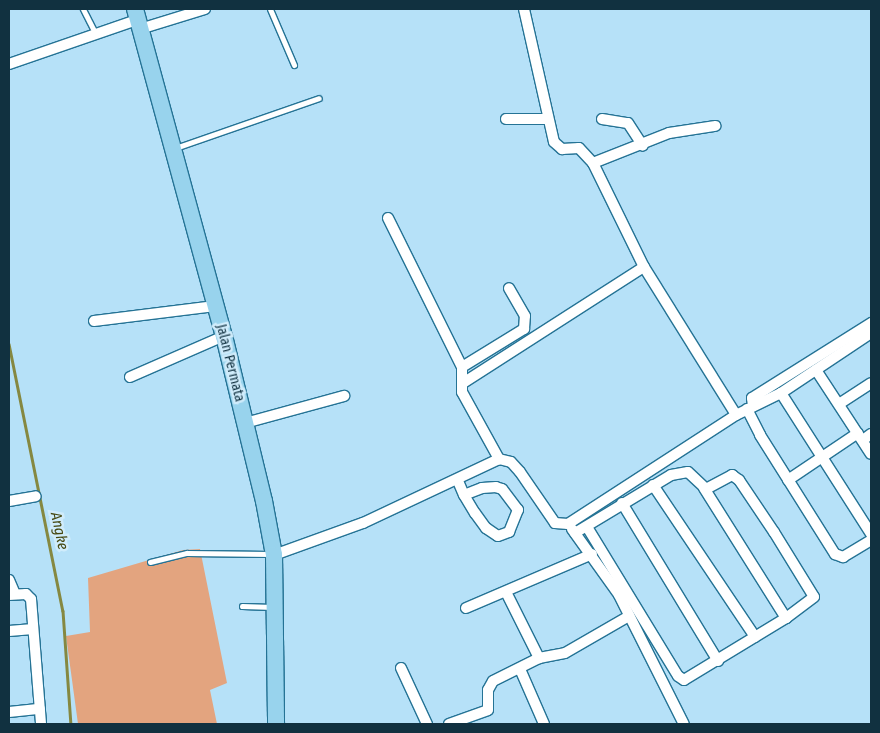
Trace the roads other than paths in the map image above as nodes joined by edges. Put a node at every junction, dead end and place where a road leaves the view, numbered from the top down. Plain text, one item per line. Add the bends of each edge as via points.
1 (82, 9) edge
2 (205, 9) edge
3 (270, 9) edge
4 (524, 9) edge
5 (137, 19) edge
6 (95, 33) junction
7 (9, 64) edge
8 (294, 65) dead end
9 (319, 98) dead end
10 (506, 119) dead end
11 (547, 119) junction
12 (602, 119) dead end
13 (714, 126) dead end
14 (643, 146) junction
15 (172, 148) junction
16 (594, 163) junction
17 (388, 218) dead end
18 (644, 267) junction
19 (509, 288) dead end
20 (215, 306) junction
21 (94, 321) dead end
22 (871, 323) edge
23 (871, 333) edge
24 (224, 336) junction
25 (462, 367) junction
26 (816, 370) junction
27 (795, 371) junction
28 (130, 377) dead end
29 (802, 380) junction
30 (463, 383) junction
31 (871, 383) edge
32 (781, 393) junction
33 (344, 396) dead end
34 (839, 404) junction
35 (750, 408) junction
36 (736, 415) junction
37 (245, 423) junction
38 (864, 436) edge
39 (871, 454) edge
40 (823, 457) junction
41 (499, 459) junction
42 (788, 480) junction
43 (458, 481) junction
44 (654, 485) junction
45 (704, 488) junction
46 (464, 495) junction
47 (36, 496) dead end
48 (9, 501) edge
49 (622, 503) junction
50 (587, 527) junction
51 (571, 528) junction
52 (871, 534) edge
53 (871, 540) edge
54 (274, 554) junction
55 (592, 554) junction
56 (150, 562) dead end
57 (9, 580) edge
58 (506, 592) junction
59 (12, 594) edge
60 (242, 606) dead end
61 (276, 607) junction
62 (466, 608) dead end
63 (629, 616) junction
64 (786, 618) junction
65 (33, 629) junction
66 (9, 631) edge
67 (755, 637) junction
68 (539, 658) junction
69 (718, 661) junction
70 (401, 668) dead end
71 (520, 669) junction
72 (40, 709) junction
73 (9, 712) edge
74 (41, 724) edge
75 (276, 724) edge
76 (427, 724) edge
77 (449, 724) edge
78 (544, 724) edge
79 (684, 724) edge

1 - 6 lane
2 - 5 street
3 - 8 lane
4 - 11 street
5 - 6 street
5 - 15 main road, Jalan Permata
6 - 7 street
9 - 15 lane
10 - 11 street
11 - 16 street via 558,148 580,148
12 - 14 street via 628,123
13 - 14 street via 669,133
14 - 16 street
15 - 20 main road, Jalan Permata
16 - 18 street
17 - 25 street
18 - 30 street
18 - 36 street
19 - 25 street via 525,316 524,329
20 - 21 street
20 - 24 main road, Jalan Permata
22 - 27 street
23 - 26 street
24 - 28 street
24 - 37 main road, Jalan Permata
25 - 30 street
26 - 29 street
26 - 34 street
27 - 29 street
27 - 35 street via 752,398
29 - 32 street
30 - 41 street via 462,392
31 - 34 street
32 - 35 street
32 - 40 street
33 - 37 street
34 - 38 street
35 - 36 street
35 - 42 street
36 - 51 street
37 - 54 main road, Jalan Permata
38 - 39 street
38 - 40 street
40 - 42 street
40 - 52 street
41 - 43 street
41 - 51 street via 511,462 520,472 555,523
42 - 53 street via 839,557
43 - 46 street
43 - 54 street via 322,540
44 - 45 street via 682,471 694,476
44 - 49 street
44 - 67 street
45 - 64 street
45 - 64 street via 729,476 736,477 812,590 814,597 811,602
46 - 46 street via 489,531 502,536 509,532 518,510 502,490 482,488
47 - 48 street
49 - 50 street
49 - 69 street
50 - 51 street
50 - 69 street via 681,678 689,680
51 - 55 street
54 - 56 lane via 187,554
54 - 61 main road, Jalan Permata
55 - 58 street
55 - 63 street
57 - 59 street
58 - 62 street
58 - 68 street
59 - 65 street via 30,596
60 - 61 lane
61 - 75 main road, Jalan Permata
63 - 68 street via 565,653
63 - 79 street
64 - 67 street
65 - 66 street
65 - 72 street
67 - 69 street
68 - 71 street
70 - 76 street
71 - 77 street via 490,684 488,710
71 - 78 street
72 - 73 street
72 - 74 street

